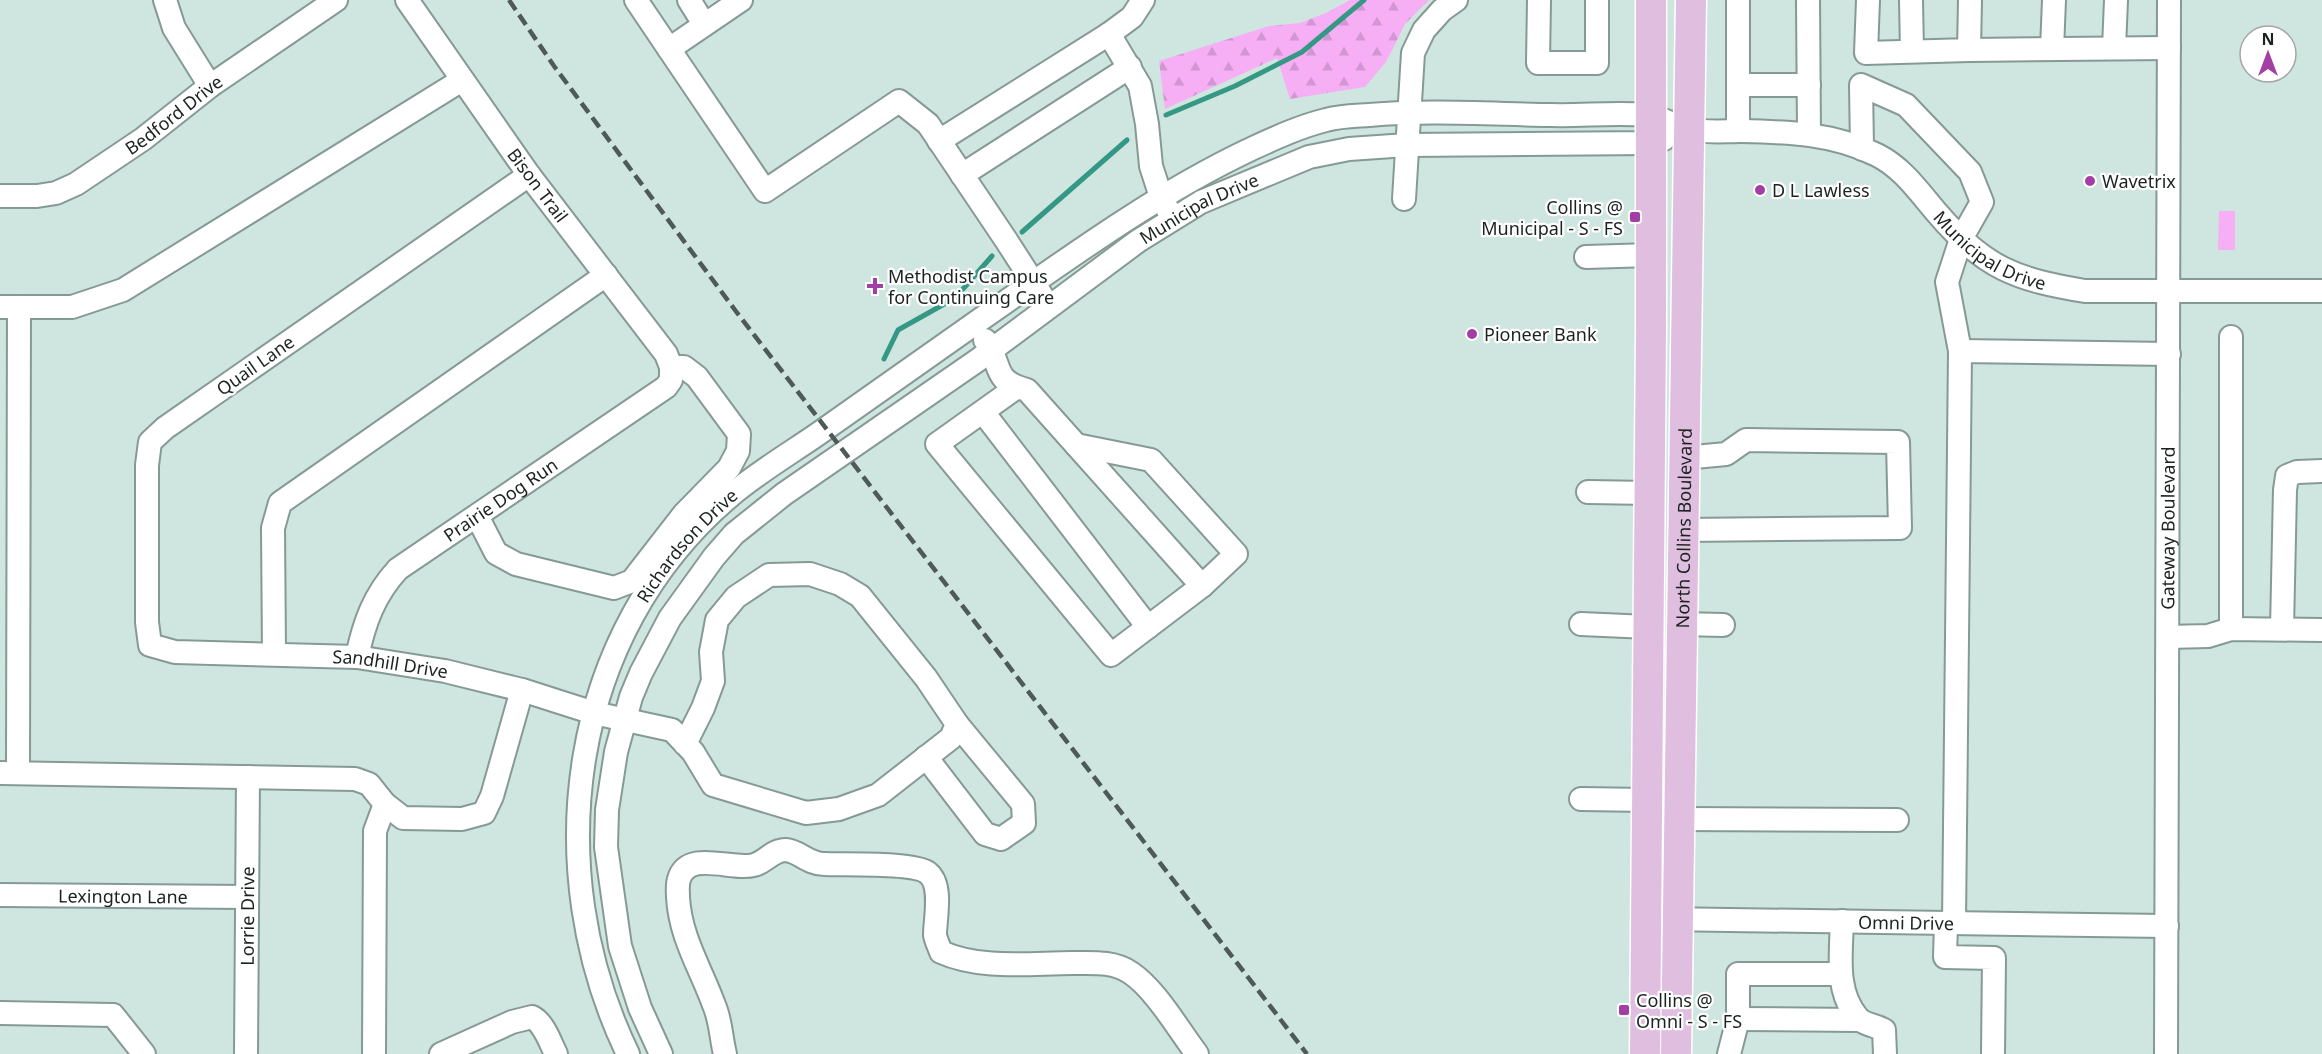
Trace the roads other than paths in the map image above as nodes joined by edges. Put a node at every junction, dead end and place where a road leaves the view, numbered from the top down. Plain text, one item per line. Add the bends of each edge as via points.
1 (165, 0) edge
2 (336, 0) edge
3 (407, 0) edge
4 (636, 0) edge
5 (689, 0) edge
6 (741, 0) edge
7 (1143, 0) edge
8 (1456, 0) edge
9 (1539, 0) edge
10 (1597, 0) edge
11 (1651, 0) edge
12 (1691, 0) edge
13 (1738, 0) edge
14 (1808, 0) edge
15 (1868, 0) edge
16 (1911, 0) edge
17 (1970, 0) edge
18 (2054, 0) edge
19 (2116, 0) edge
20 (2169, 0) edge
21 (705, 24) junction
22 (1109, 34) junction
23 (2114, 48) junction
24 (2169, 48) junction
25 (669, 49) junction
26 (2052, 49) junction
27 (1969, 50) junction
28 (1912, 51) junction
29 (1130, 67) junction
30 (462, 80) junction
31 (1738, 85) junction
32 (1809, 85) junction
33 (210, 86) junction
34 (1408, 112) junction
35 (1651, 129) junction
36 (1690, 130) junction
37 (1738, 131) junction
38 (1809, 134) junction
39 (939, 141) junction
40 (1407, 145) junction
41 (1862, 148) junction
42 (529, 175) junction
43 (962, 175) junction
44 (0, 196) edge
45 (1161, 197) junction
46 (1404, 199) dead end
47 (1173, 219) junction
48 (1125, 220) joint
49 (1961, 239) junction
50 (1651, 255) junction
51 (1586, 257) dead end
52 (606, 275) junction
53 (1032, 284) junction
54 (2169, 290) junction
55 (2322, 291) edge
56 (10, 307) edge
57 (1050, 307) junction
58 (973, 325) junction
59 (2231, 337) dead end
60 (1960, 351) junction
61 (2169, 354) junction
62 (994, 355) junction
63 (671, 367) junction
64 (1017, 387) junction
65 (983, 412) junction
66 (10, 422) edge
67 (1076, 445) junction
68 (1684, 458) junction
69 (2322, 471) edge
70 (1588, 492) dead end
71 (1649, 493) junction
72 (784, 494) joint
73 (477, 516) junction
74 (1683, 530) junction
75 (1202, 586) junction
76 (1682, 593) junction
77 (1581, 624) dead end
78 (1682, 624) junction
79 (1723, 626) dead end
80 (1148, 627) junction
81 (1648, 627) junction
82 (2231, 629) junction
83 (2282, 629) junction
84 (2322, 630) edge
85 (2168, 637) junction
86 (150, 645) joint
87 (274, 653) junction
88 (357, 657) junction
89 (522, 690) junction
90 (594, 713) junction
91 (624, 720) junction
92 (957, 724) junction
93 (1680, 733) junction
94 (685, 744) junction
95 (926, 757) junction
96 (9, 773) edge
97 (248, 777) junction
98 (1581, 799) dead end
99 (1646, 800) junction
100 (385, 804) junction
101 (1679, 819) junction
102 (1897, 820) dead end
103 (0, 895) edge
104 (246, 897) junction
105 (1645, 918) junction
106 (1678, 919) junction
107 (1842, 921) junction
108 (1950, 923) junction
109 (2167, 926) junction
110 (1841, 974) junction
111 (0, 1013) edge
112 (1738, 1019) junction
113 (1860, 1020) junction
114 (144, 1054) edge
115 (246, 1054) edge
116 (374, 1054) edge
117 (441, 1054) edge
118 (556, 1054) edge
119 (628, 1054) edge
120 (661, 1054) edge
121 (725, 1054) edge
122 (1197, 1054) edge
123 (1645, 1054) edge
124 (1676, 1054) edge
125 (1729, 1054) edge
126 (1885, 1054) edge
127 (1993, 1054) edge
128 (2166, 1054) edge

1 - 33 street via 174,28
2 - 33 street, Bedford Drive
3 - 30 street, Bison Trail
4 - 25 street
5 - 21 street
6 - 21 street
7 - 22 street via 1132,17
8 - 34 street via 1424,30 1413,53
9 - 10 street via 1538,63 1597,63
11 - 35 main road, North Collins Boulevard
12 - 36 main road, North Collins Boulevard
13 - 31 street
14 - 32 street
15 - 28 street via 1866,53
16 - 28 street
17 - 27 street
18 - 26 street
19 - 23 street
20 - 24 street, Gateway Boulevard
21 - 25 street
22 - 29 street
22 - 39 street
23 - 24 street
23 - 26 street
24 - 54 street, Gateway Boulevard
25 - 39 street via 765,191 899,101 928,124
26 - 27 street
27 - 28 street
29 - 43 street
29 - 45 street via 1140,86 1151,166
30 - 42 street, Bison Trail
30 - 56 street via 123,290 72,307
31 - 32 street
31 - 37 street
32 - 38 street
33 - 44 street, Bedford Drive via 143,139 76,184 56,193
34 - 35 street, Municipal Drive
34 - 40 street
34 - 45 street, Municipal Drive via 1331,118 1284,134
35 - 36 street, Municipal Drive
35 - 40 street, Municipal Drive
35 - 50 main road, North Collins Boulevard
36 - 37 street, Municipal Drive
36 - 68 main road, North Collins Boulevard
37 - 38 street, Municipal Drive
38 - 41 street, Municipal Drive
39 - 43 street
40 - 46 street
40 - 47 street, Municipal Drive via 1349,149 1310,157 1201,202
41 - 49 street, Municipal Drive via 1899,170
41 - 49 street via 1861,85 1906,105 1970,172 1982,202
42 - 52 street, Bison Trail
42 - 86 street, Quail Lane via 150,442
43 - 53 street
45 - 47 street
45 - 48 street, Municipal Drive
47 - 57 street, Municipal Drive
48 - 53 street, Richardson Drive
49 - 54 street, Municipal Drive via 1999,269 2048,285 2085,291
49 - 60 street via 1947,282
50 - 51 street
50 - 71 main road, North Collins Boulevard
52 - 63 street, Bison Trail via 666,354
52 - 87 street via 280,503 273,528
53 - 57 street
53 - 58 street, Richardson Drive
54 - 55 street, Municipal Drive
54 - 61 street, Gateway Boulevard
56 - 66 street
57 - 62 street, Municipal Drive
58 - 62 street
58 - 90 street, Richardson Drive via 730,496 698,527 659,572 638,607 617,646
59 - 82 street
60 - 61 street
60 - 108 street
61 - 85 street, Gateway Boulevard
62 - 64 street via 1016,377
62 - 72 street, Municipal Drive
63 - 73 street, Prairie Dog Run via 671,380 666,387
63 - 73 street via 684,367 697,377 739,434 738,451 729,468 684,514 632,581 614,588 516,564 496,553
64 - 65 street
64 - 67 street via 1027,390
65 - 80 street
65 - 80 street via 937,444 1111,655
66 - 96 street
67 - 75 street
67 - 75 street via 1150,460 1236,554
68 - 74 main road, North Collins Boulevard
68 - 74 street via 1726,454 1746,440 1898,442 1900,528
69 - 83 street via 2287,476
70 - 71 street
71 - 81 main road, North Collins Boulevard
72 - 91 street, Richardson Drive via 734,534 683,600 655,645
73 - 88 street, Prairie Dog Run via 387,580 367,618
74 - 76 main road, North Collins Boulevard
75 - 80 street
76 - 78 main road, North Collins Boulevard
76 - 81 main road
77 - 81 street
78 - 79 street
78 - 93 main road, North Collins Boulevard
81 - 93 main road via 1665,664
81 - 99 main road, North Collins Boulevard
82 - 83 street
82 - 85 street via 2208,636
83 - 84 street
85 - 109 street, Gateway Boulevard
86 - 87 street, Sandhill Drive via 175,652
87 - 88 street, Sandhill Drive
88 - 89 street, Sandhill Drive via 445,671
89 - 90 street, Sandhill Drive
89 - 100 street via 484,813 462,819 403,818
90 - 91 street, Sandhill Drive
90 - 119 street, Richardson Drive via 580,785 576,852 585,922 599,982
91 - 94 street, Sandhill Drive via 672,730
91 - 120 street, Richardson Drive via 607,810 606,847 620,946 640,1008
92 - 94 street via 861,596 810,574 769,575 736,597 717,620 711,652 713,681
92 - 95 street, Sandhill Drive via 951,738
92 - 95 street via 1023,804 1024,823 1001,839 985,834
93 - 101 main road, North Collins Boulevard
94 - 95 street, Sandhill Drive via 713,784 806,813 839,809 878,795
96 - 97 street
97 - 100 street via 355,779 369,784
97 - 104 street, Lorrie Drive
98 - 99 street
99 - 105 main road, North Collins Boulevard
100 - 116 street via 375,831
101 - 102 street
101 - 106 main road, North Collins Boulevard
103 - 104 street, Lexington Lane
104 - 115 street, Lorrie Drive
105 - 106 street, Omni Drive
105 - 123 main road, North Collins Boulevard
106 - 107 street, Omni Drive
106 - 124 main road, North Collins Boulevard
107 - 108 street, Omni Drive
107 - 110 street
108 - 109 street, Omni Drive
108 - 127 street via 1945,957 1994,958
109 - 128 street, Gateway Boulevard
110 - 112 street via 1738,974
110 - 113 street via 1845,995
111 - 114 street via 113,1015
112 - 113 street
112 - 125 street
113 - 126 street via 1884,1030
117 - 118 street via 532,1017 537,1019
121 - 122 street via 716,1007 685,940 678,882 682,871 691,865 754,865 773,853 788,850 814,864 915,868 927,872 936,890 935,938 941,952 958,960 1102,962 1129,971 1147,987

